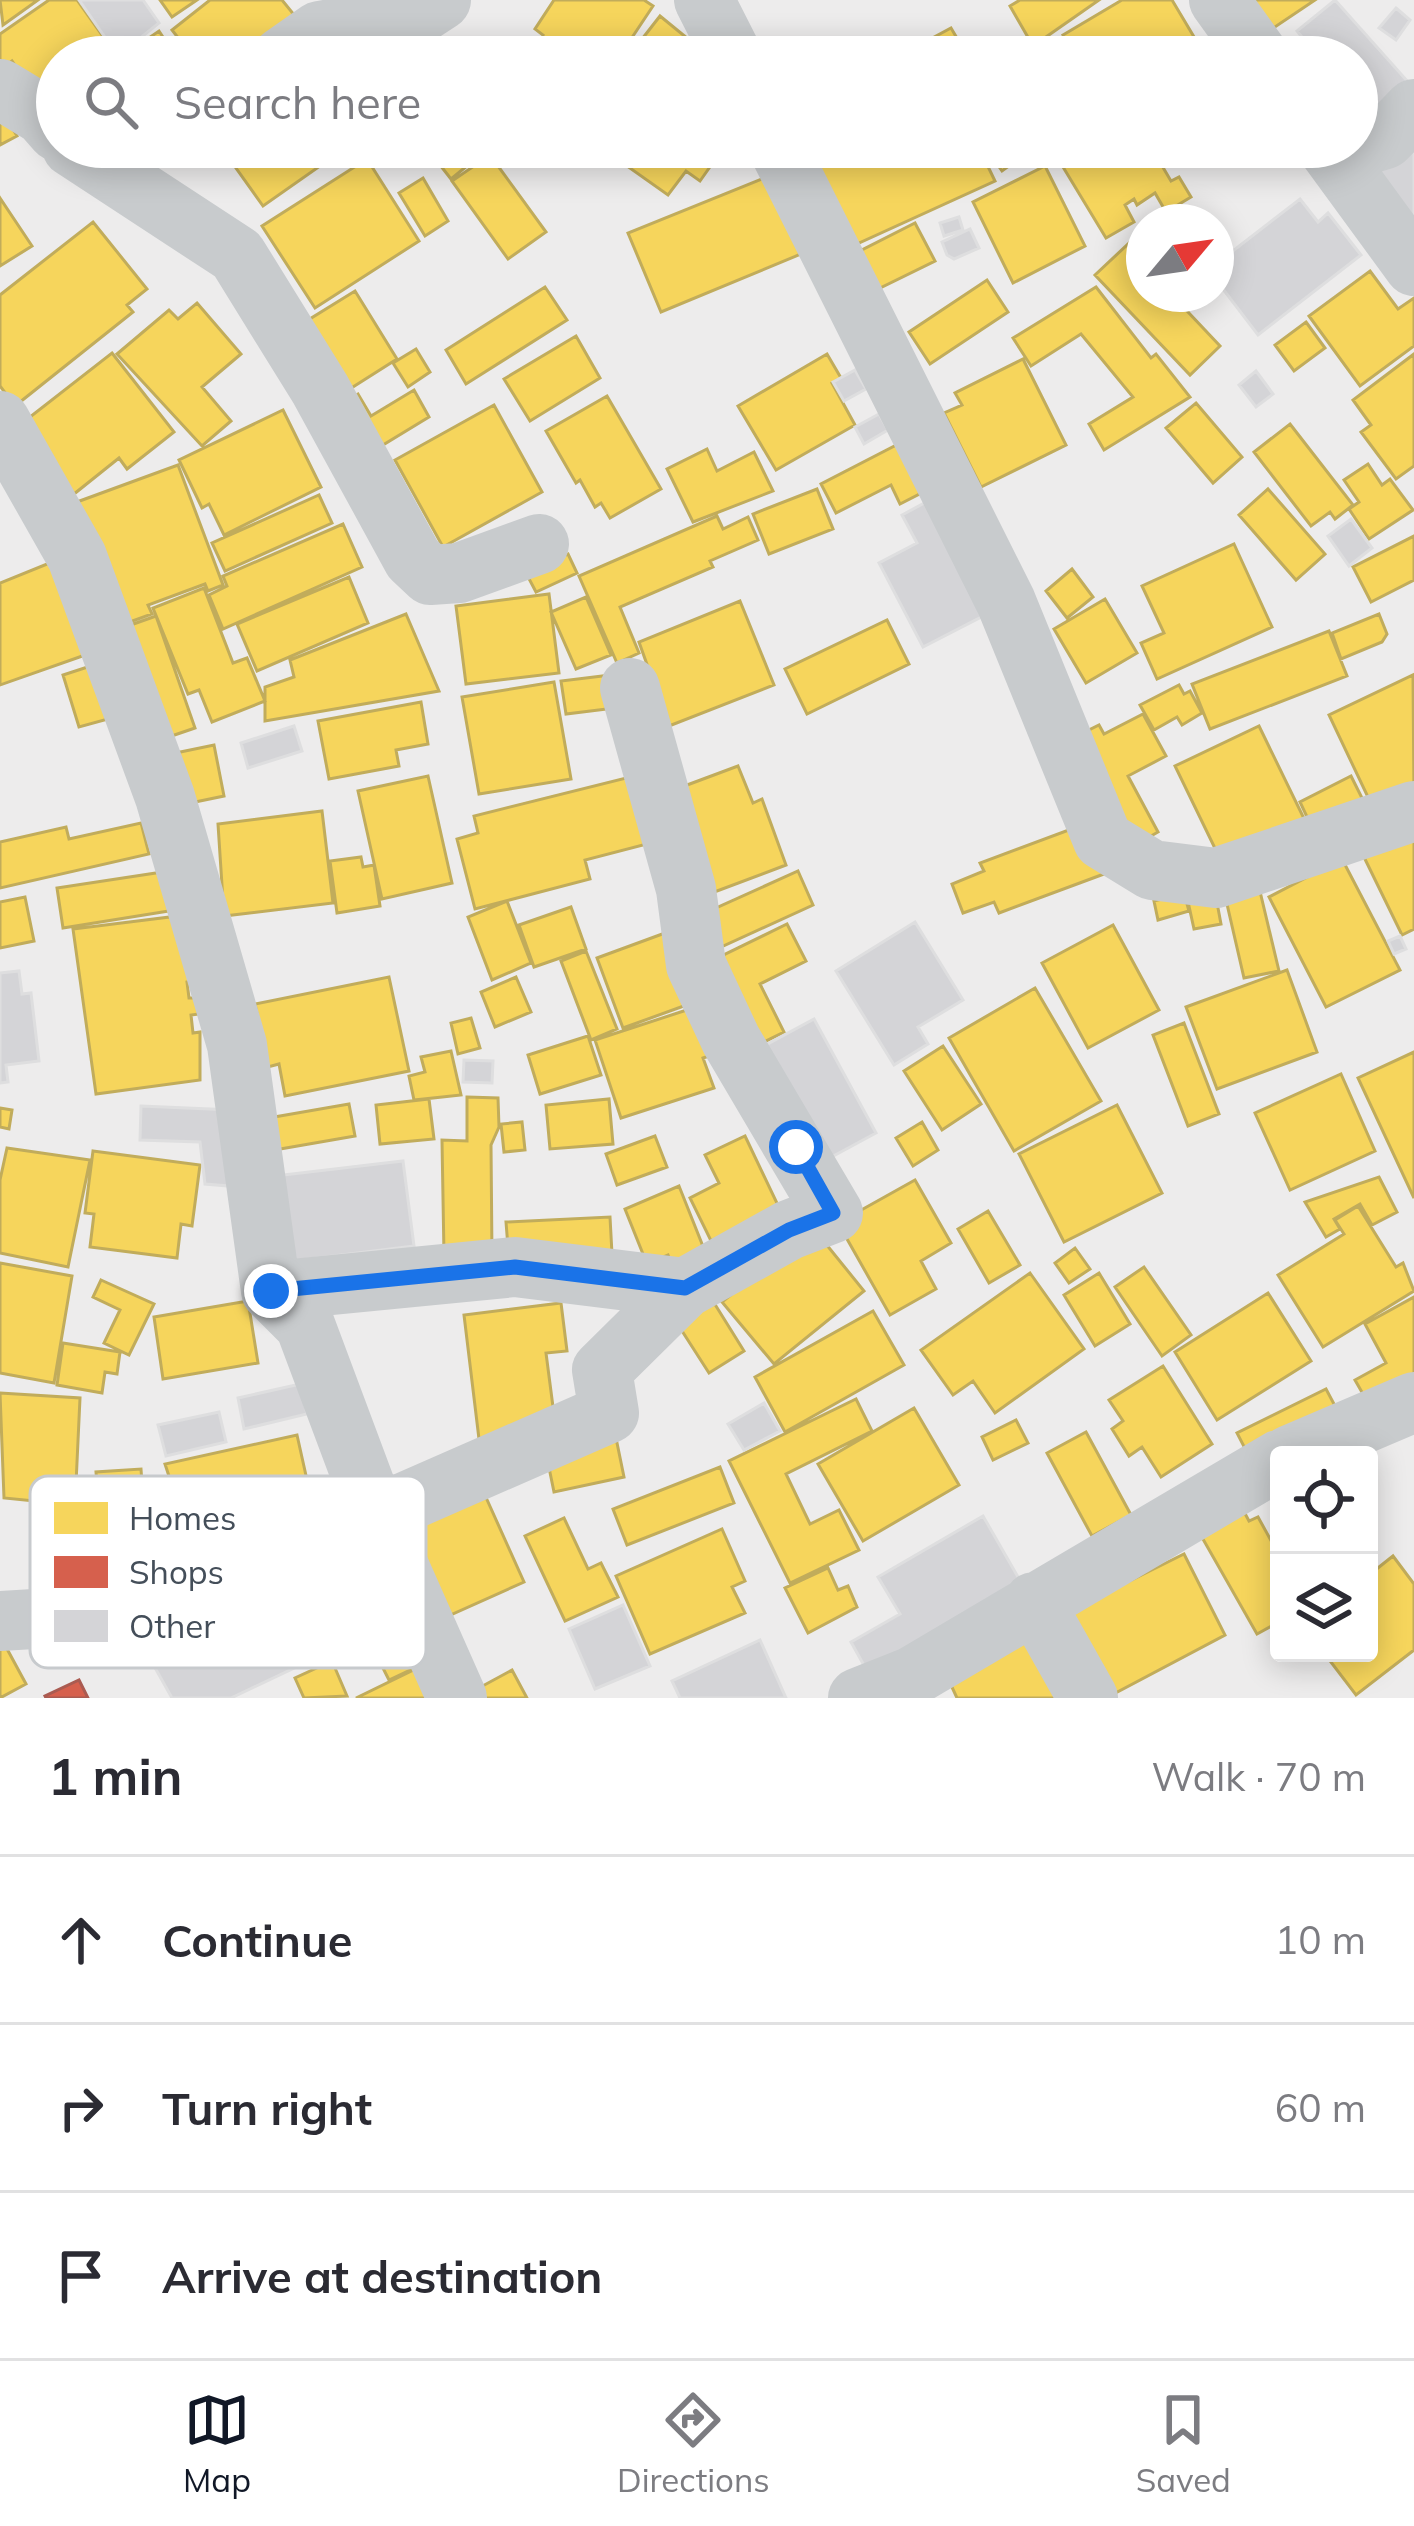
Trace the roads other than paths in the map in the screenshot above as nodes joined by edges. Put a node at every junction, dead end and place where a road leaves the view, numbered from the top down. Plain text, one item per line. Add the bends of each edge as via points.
1 (441, 0) edge
2 (704, 0) edge
3 (1219, 0) edge
4 (312, 36) edge
5 (722, 36) edge
6 (1245, 36) edge
7 (0, 89) edge
8 (1414, 109) edge
9 (36, 111) edge
10 (1378, 141) edge
11 (150, 168) edge
12 (789, 168) edge
13 (1342, 168) edge
14 (1414, 266) edge
15 (0, 422) edge
16 (539, 544) dead end
17 (630, 688) dead end
18 (1414, 811) edge
19 (685, 1288) junction
20 (271, 1291) junction
21 (1414, 1402) edge
22 (1308, 1446) edge
23 (1270, 1465) edge
24 (361, 1476) edge
25 (426, 1493) edge
26 (1034, 1602) junction
27 (30, 1619) edge
28 (0, 1621) edge
29 (426, 1628) edge
30 (457, 1698) edge
31 (858, 1698) edge
32 (1088, 1698) edge

1 - 4 street via 418,15
2 - 5 street
3 - 6 street
7 - 9 street
8 - 10 street
11 - 16 street via 236,255 413,559 430,575 459,573
12 - 18 street via 1006,602 1102,841 1152,870 1216,878
13 - 14 street
15 - 20 street via 77,557 165,797 237,1045
17 - 19 street via 686,889 697,965 730,1040 833,1213
19 - 20 street via 515,1267
19 - 25 street via 602,1370 609,1413
20 - 24 street via 305,1325
21 - 22 street
23 - 26 street
26 - 31 street via 911,1677
26 - 32 street
27 - 28 street
29 - 30 street

